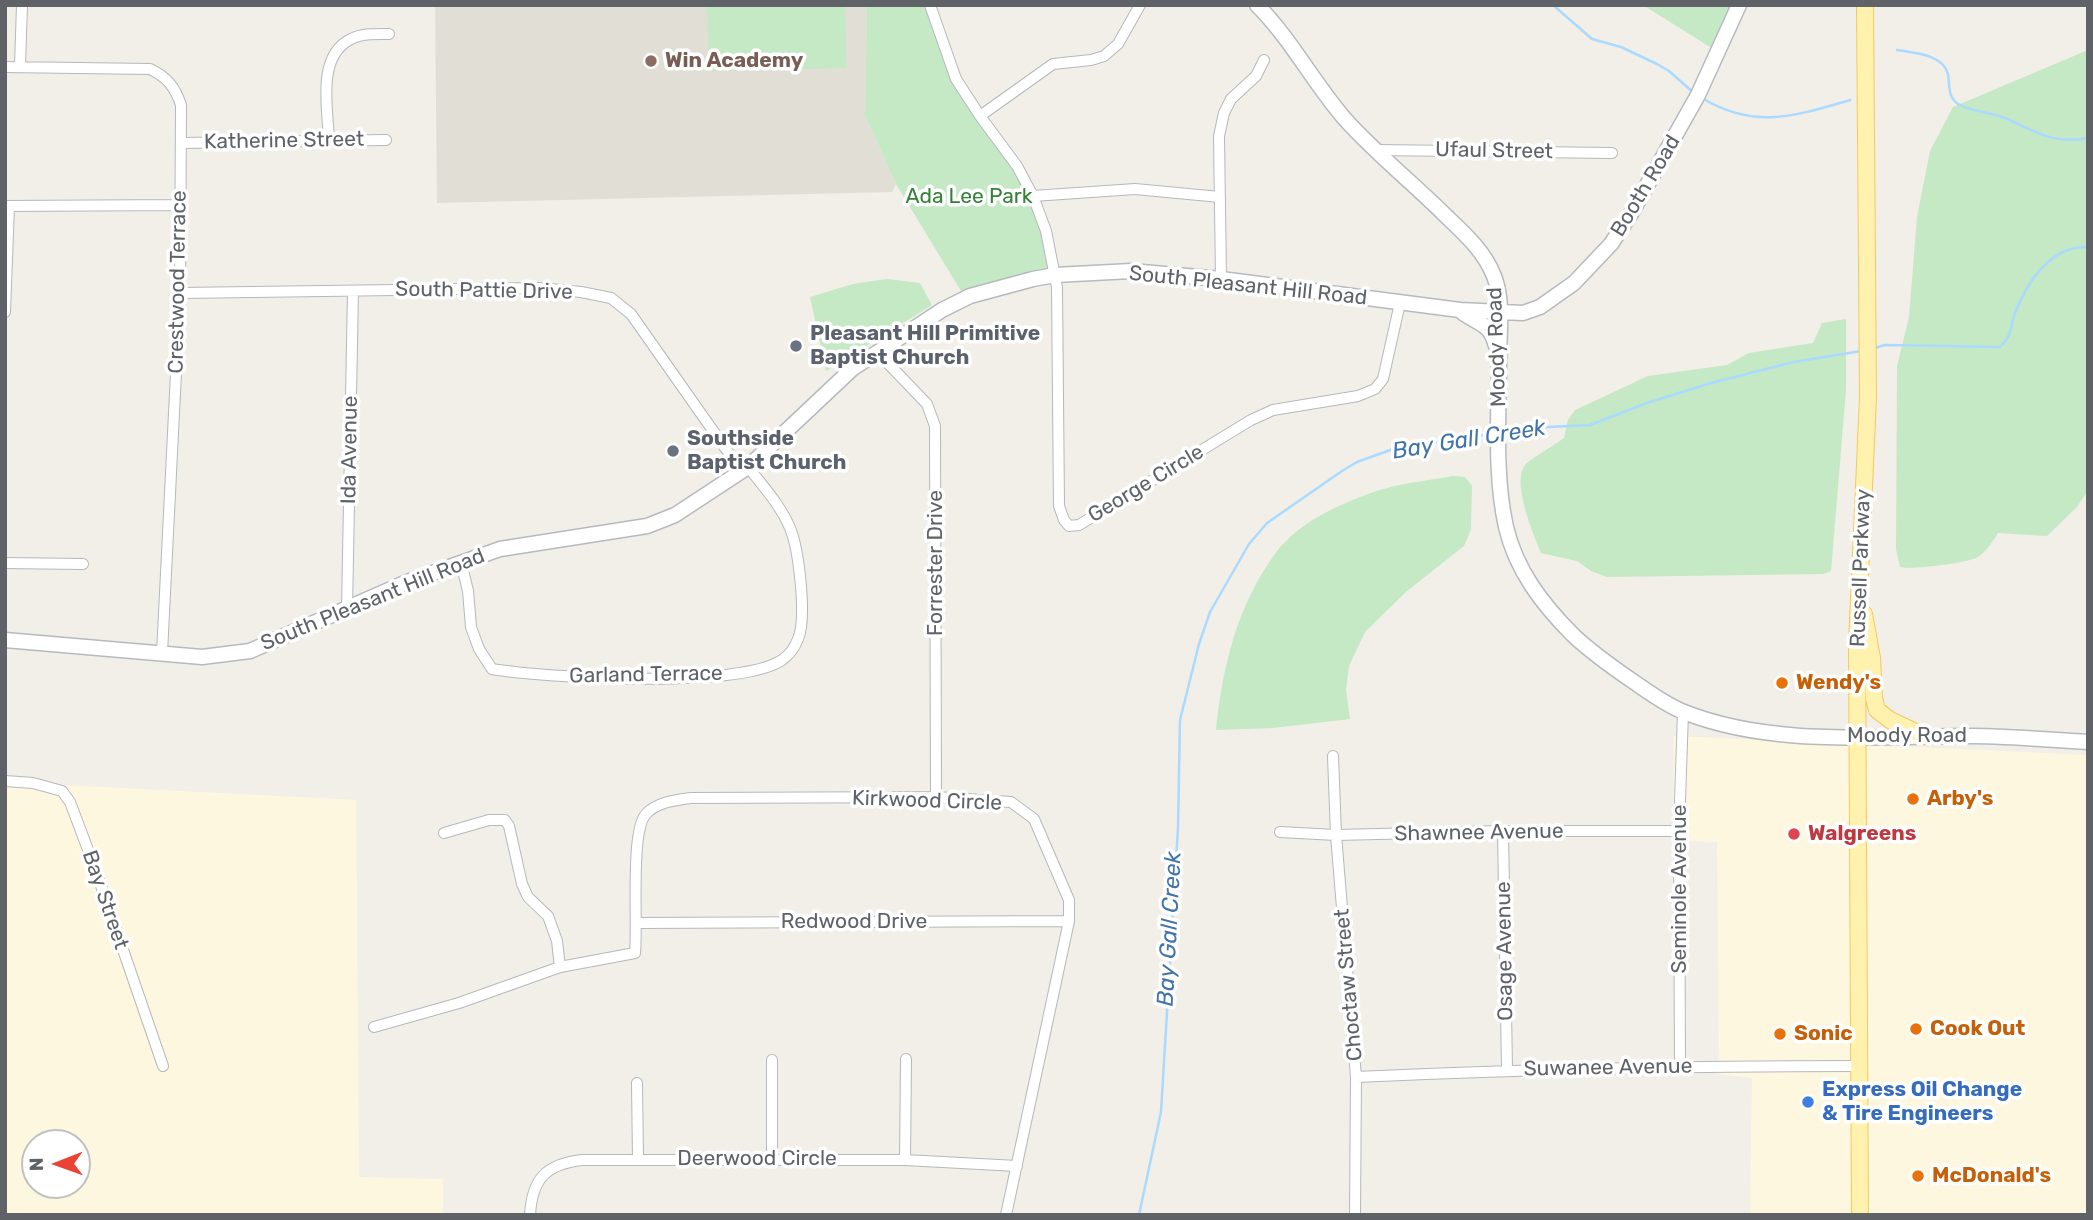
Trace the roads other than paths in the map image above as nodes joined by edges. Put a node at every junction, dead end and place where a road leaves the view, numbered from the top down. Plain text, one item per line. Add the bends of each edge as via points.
1 (22, 5) edge
2 (930, 5) edge
3 (1140, 5) edge
4 (1257, 5) edge
5 (1739, 5) edge
6 (1865, 5) edge
7 (389, 34) dead end
8 (1264, 60) dead end
9 (20, 66) junction
10 (5, 67) edge
11 (980, 116) junction
12 (386, 140) dead end
13 (329, 141) junction
14 (182, 143) junction
15 (1376, 150) junction
16 (1612, 153) dead end
17 (1033, 196) junction
18 (1220, 197) junction
19 (180, 205) junction
20 (7, 206) edge
21 (1055, 275) junction
22 (1221, 279) junction
23 (354, 291) junction
24 (180, 293) junction
25 (1400, 303) junction
26 (1460, 310) junction
27 (5, 312) edge
28 (1500, 312) junction
29 (877, 352) junction
30 (1499, 360) junction
31 (745, 470) junction
32 (5, 562) edge
33 (461, 562) junction
34 (83, 564) dead end
35 (1859, 586) junction
36 (347, 609) junction
37 (5, 640) edge
38 (162, 653) junction
39 (1683, 712) junction
40 (1924, 736) junction
41 (1858, 737) junction
42 (2088, 742) edge
43 (1333, 756) dead end
44 (5, 780) edge
45 (936, 797) junction
46 (1503, 831) junction
47 (1679, 831) junction
48 (1280, 832) dead end
49 (444, 833) dead end
50 (1336, 835) junction
51 (1069, 922) junction
52 (638, 923) junction
53 (560, 967) junction
54 (374, 1027) dead end
55 (905, 1059) dead end
56 (772, 1060) dead end
57 (163, 1066) dead end
58 (1680, 1066) junction
59 (1861, 1066) junction
60 (1507, 1070) junction
61 (1356, 1077) junction
62 (637, 1083) dead end
63 (772, 1159) junction
64 (638, 1160) junction
65 (905, 1160) junction
66 (1017, 1166) junction
67 (530, 1215) edge
68 (1006, 1215) edge
69 (1355, 1215) edge
70 (1860, 1215) edge

1 - 9 street
2 - 11 street via 956,79
3 - 11 street via 1118,44 1104,56 1053,64
4 - 15 street, Moody Road via 1289,41 1342,116
5 - 28 street, Booth Road via 1698,95 1611,244 1574,283 1540,307 1523,313
6 - 35 main road, Russell Parkway via 1868,397
7 - 13 street via 353,38 333,56 328,79
8 - 18 street via 1224,113 1219,136
9 - 10 street, Crestwood Terrace
9 - 14 street, Crestwood Terrace via 150,69 176,90
11 - 17 street
12 - 13 street, Katherine Street
13 - 14 street, Katherine Street
14 - 19 street, Crestwood Terrace
15 - 16 street, Ufaul Street
15 - 28 street, Moody Road via 1479,250 1495,279
17 - 18 street via 1135,189
17 - 21 street
18 - 22 street
19 - 20 street
19 - 24 street, Crestwood Terrace
20 - 27 street
21 - 22 street, South Pleasant Hill Road via 1131,271
21 - 25 street, George Circle via 1059,506 1069,526 1079,525 1273,410 1375,389 1383,379
21 - 29 street, South Pleasant Hill Road via 970,296
22 - 25 street, South Pleasant Hill Road
23 - 24 street, South Pattie Drive
23 - 31 street, South Pattie Drive via 538,288 611,298 631,314
23 - 36 street, Ida Avenue
24 - 38 street, Crestwood Terrace
25 - 26 street, South Pleasant Hill Road
26 - 28 street, South Pleasant Hill Road
26 - 30 street via 1490,330
28 - 30 street, Moody Road
29 - 31 street, South Pleasant Hill Road via 852,369
29 - 45 street, Forrester Drive via 927,404 935,426
30 - 39 street, Moody Road via 1501,497 1515,558 1563,625 1599,659
31 - 33 street, South Pleasant Hill Road via 675,515 647,526 500,549
31 - 33 street, Garland Terrace via 781,511 798,561 799,638 781,661 734,674 687,677 566,677 492,669 478,649 471,627
32 - 34 street
33 - 36 street, South Pleasant Hill Road
35 - 40 main road via 1876,706 1890,720
35 - 41 main road, Russell Parkway
36 - 38 street, South Pleasant Hill Road via 250,651 202,657
37 - 38 street, South Pleasant Hill Road
39 - 41 street, Moody Road via 1755,731
39 - 47 street, Seminole Avenue
40 - 41 street, Moody Road
40 - 42 street, Moody Road
41 - 59 main road, Russell Parkway
43 - 50 street, Choctaw Street
44 - 57 street, Bay Street via 62,791 70,802
45 - 51 street, Kirkwood Circle via 1011,802 1034,819 1069,900
45 - 52 street, Kirkwood Circle via 691,798 662,803 639,824
46 - 47 street, Shawnee Avenue
46 - 50 street, Shawnee Avenue
46 - 60 street, Osage Avenue
47 - 58 street, Seminole Avenue
48 - 50 street, Shawnee Avenue
49 - 53 street via 505,820 522,884 528,897 548,916
50 - 61 street, Choctaw Street
51 - 52 street, Redwood Drive
51 - 66 street, Kirkwood Circle
52 - 53 street, Kirkwood Circle via 635,953
53 - 54 street
55 - 65 street
56 - 63 street
58 - 59 street, Suwanee Avenue
58 - 60 street, Suwanee Avenue
59 - 70 main road, Russell Parkway
60 - 61 street, Suwanee Avenue
61 - 69 street, Choctaw Street
62 - 64 street
63 - 64 street, Deerwood Circle
63 - 65 street, Deerwood Circle
64 - 67 street, Deerwood Circle via 566,1162 550,1169 534,1189
65 - 66 street, Deerwood Circle
66 - 68 street, Kirkwood Circle

